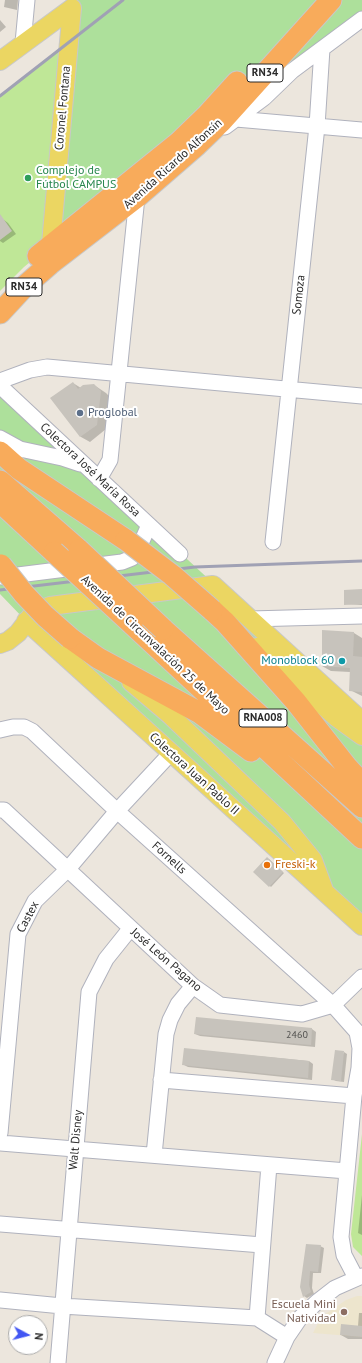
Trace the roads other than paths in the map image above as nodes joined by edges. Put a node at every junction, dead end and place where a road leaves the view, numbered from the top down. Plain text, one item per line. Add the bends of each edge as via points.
1 (27, 0) edge
2 (312, 0) edge
3 (331, 0) edge
4 (72, 4) edge
5 (362, 19) edge
6 (23, 44) junction
7 (322, 49) junction
8 (0, 61) edge
9 (236, 119) junction
10 (316, 126) junction
11 (362, 130) edge
12 (197, 145) junction
13 (137, 198) junction
14 (50, 254) junction
15 (0, 291) edge
16 (0, 313) edge
17 (120, 374) junction
18 (0, 381) edge
19 (0, 386) edge
20 (289, 389) junction
21 (362, 396) edge
22 (0, 438) edge
23 (0, 452) edge
24 (86, 466) junction
25 (100, 479) junction
26 (0, 481) edge
27 (0, 502) edge
28 (149, 525) junction
29 (273, 542) dead end
30 (180, 554) dead end
31 (0, 568) edge
32 (218, 616) junction
33 (362, 616) edge
34 (250, 619) junction
35 (26, 621) junction
36 (0, 644) edge
37 (98, 658) junction
38 (362, 721) edge
39 (0, 730) edge
40 (362, 736) edge
41 (171, 753) junction
42 (297, 777) junction
43 (362, 783) edge
44 (362, 807) edge
45 (0, 810) edge
46 (117, 811) junction
47 (362, 838) edge
48 (68, 869) junction
49 (325, 893) junction
50 (362, 926) edge
51 (130, 929) junction
52 (362, 978) edge
53 (193, 986) junction
54 (333, 1006) junction
55 (161, 1080) junction
56 (354, 1096) junction
57 (0, 1133) edge
58 (0, 1143) edge
59 (76, 1149) junction
60 (154, 1155) junction
61 (269, 1165) junction
62 (347, 1171) junction
63 (0, 1224) edge
64 (69, 1230) junction
65 (262, 1244) junction
66 (359, 1277) edge
67 (0, 1300) edge
68 (62, 1306) junction
69 (257, 1318) junction
70 (287, 1337) junction
71 (58, 1363) edge
72 (275, 1363) edge

1 - 6 street
2 - 14 highway, Avenida Ricardo Alfonsín / RN34 via 207,116
3 - 12 highway, Avenida Ricardo Alfonsín / RN34 via 221,122
4 - 6 main road
4 - 14 main road, Coronel Fontana
5 - 7 street
6 - 8 main road
7 - 9 street
7 - 10 street, Somoza
9 - 10 street
9 - 12 street
10 - 11 street
10 - 20 street, Somoza
12 - 13 highway, Avenida Ricardo Alfonsín / RN34
13 - 14 highway, Avenida Ricardo Alfonsín / RN34
13 - 17 street
14 - 15 highway, Avenida Ricardo Alfonsín / RN34 via 24,267
14 - 16 highway, Avenida Ricardo Alfonsín / RN34
17 - 18 street via 47,367
17 - 20 street
17 - 25 street via 110,460
19 - 24 street, Colectora José María Rosa
20 - 21 street
20 - 29 street, Somoza
22 - 24 street via 20,449
23 - 32 highway, bridge via 19,468 126,540 172,575
24 - 25 street, Colectora José María Rosa
25 - 28 street, Colectora José María Rosa
26 - 44 highway, Avenida de Circunvalación 25 de Mayo / RNA008, bridge
27 - 42 highway, Avenida de Circunvalación 25 de Mayo / RNA008, bridge
28 - 30 street, Colectora José María Rosa
28 - 31 street via 138,550 132,558 122,562
31 - 37 highway, bridge via 45,616
32 - 40 main road via 250,640 337,718
32 - 43 highway via 296,702
33 - 34 street
34 - 35 main road via 213,585 50,606 34,612
34 - 38 main road
35 - 36 main road via 18,634
35 - 41 main road, Colectora Juan Pablo II
37 - 42 highway via 200,713 260,759
37 - 49 main road via 170,715 282,822 313,860
39 - 46 street, Fornells via 24,727 32,731
41 - 46 street, Castex
41 - 49 main road, Colectora Juan Pablo II
42 - 47 highway, Avenida de Circunvalación 25 de Mayo / RNA008
45 - 48 street, José León Pagano via 4,810
46 - 48 street, Castex
46 - 54 street, Fornells
48 - 51 street, José León Pagano
48 - 57 street, Castex via 35,901 18,934
49 - 50 main road, Colectora Juan Pablo II
51 - 53 street, José León Pagano
51 - 59 street, Walt Disney via 106,959 89,992
52 - 54 street, José León Pagano
53 - 54 street, José León Pagano via 220,1005 302,1014
53 - 55 street via 178,1004 170,1020
54 - 56 street, Fornells via 356,1032 360,1055
55 - 56 street
55 - 60 street
56 - 62 street, Fornells
58 - 59 street
59 - 60 street
59 - 64 street, Walt Disney
60 - 61 street
61 - 62 street
61 - 65 street
62 - 66 street, Fornells via 341,1237 344,1255
63 - 64 street
64 - 65 street
64 - 68 street, Walt Disney
65 - 69 street
66 - 70 street via 335,1288 317,1302 300,1318
67 - 68 street
68 - 69 street
68 - 71 street, Walt Disney
69 - 70 street
70 - 72 street

